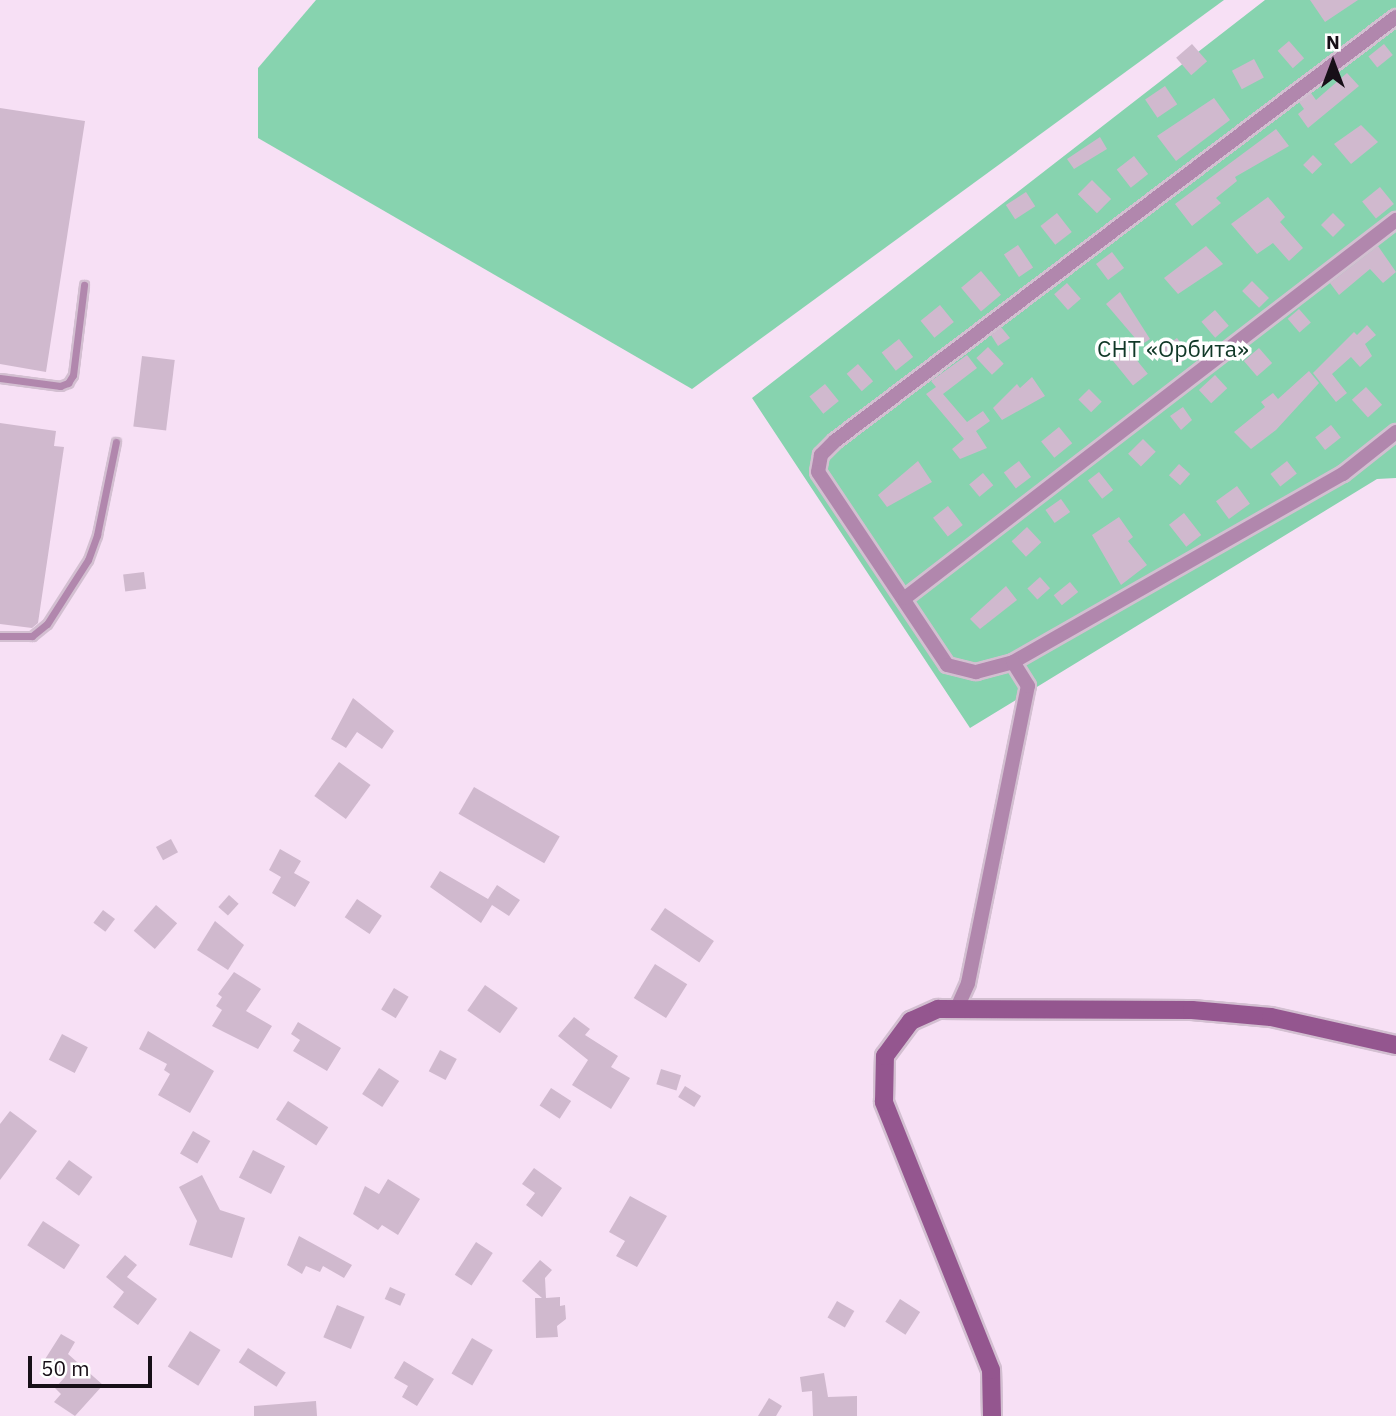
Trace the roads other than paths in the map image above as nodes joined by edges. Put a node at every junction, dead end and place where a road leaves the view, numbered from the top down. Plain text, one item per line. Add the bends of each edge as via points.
1 (1396, 17) edge
2 (1396, 220) edge
3 (85, 285) dead end
4 (0, 378) edge
5 (1396, 432) edge
6 (116, 442) dead end
7 (905, 598) junction
8 (0, 636) edge
9 (1013, 662) junction
10 (957, 1008) junction
11 (1396, 1045) edge
12 (992, 1416) edge

1 - 7 street via 821,455 818,472
2 - 7 street
3 - 4 lane via 73,375 68,383 60,386
5 - 9 street via 1343,474
6 - 8 lane via 88,560 47,624 32,636
7 - 9 street via 947,665 976,672
9 - 10 street via 1028,686 968,983
10 - 11 street via 1218,1012 1271,1017
10 - 12 street via 924,1013 897,1034 885,1056 884,1102 991,1370

